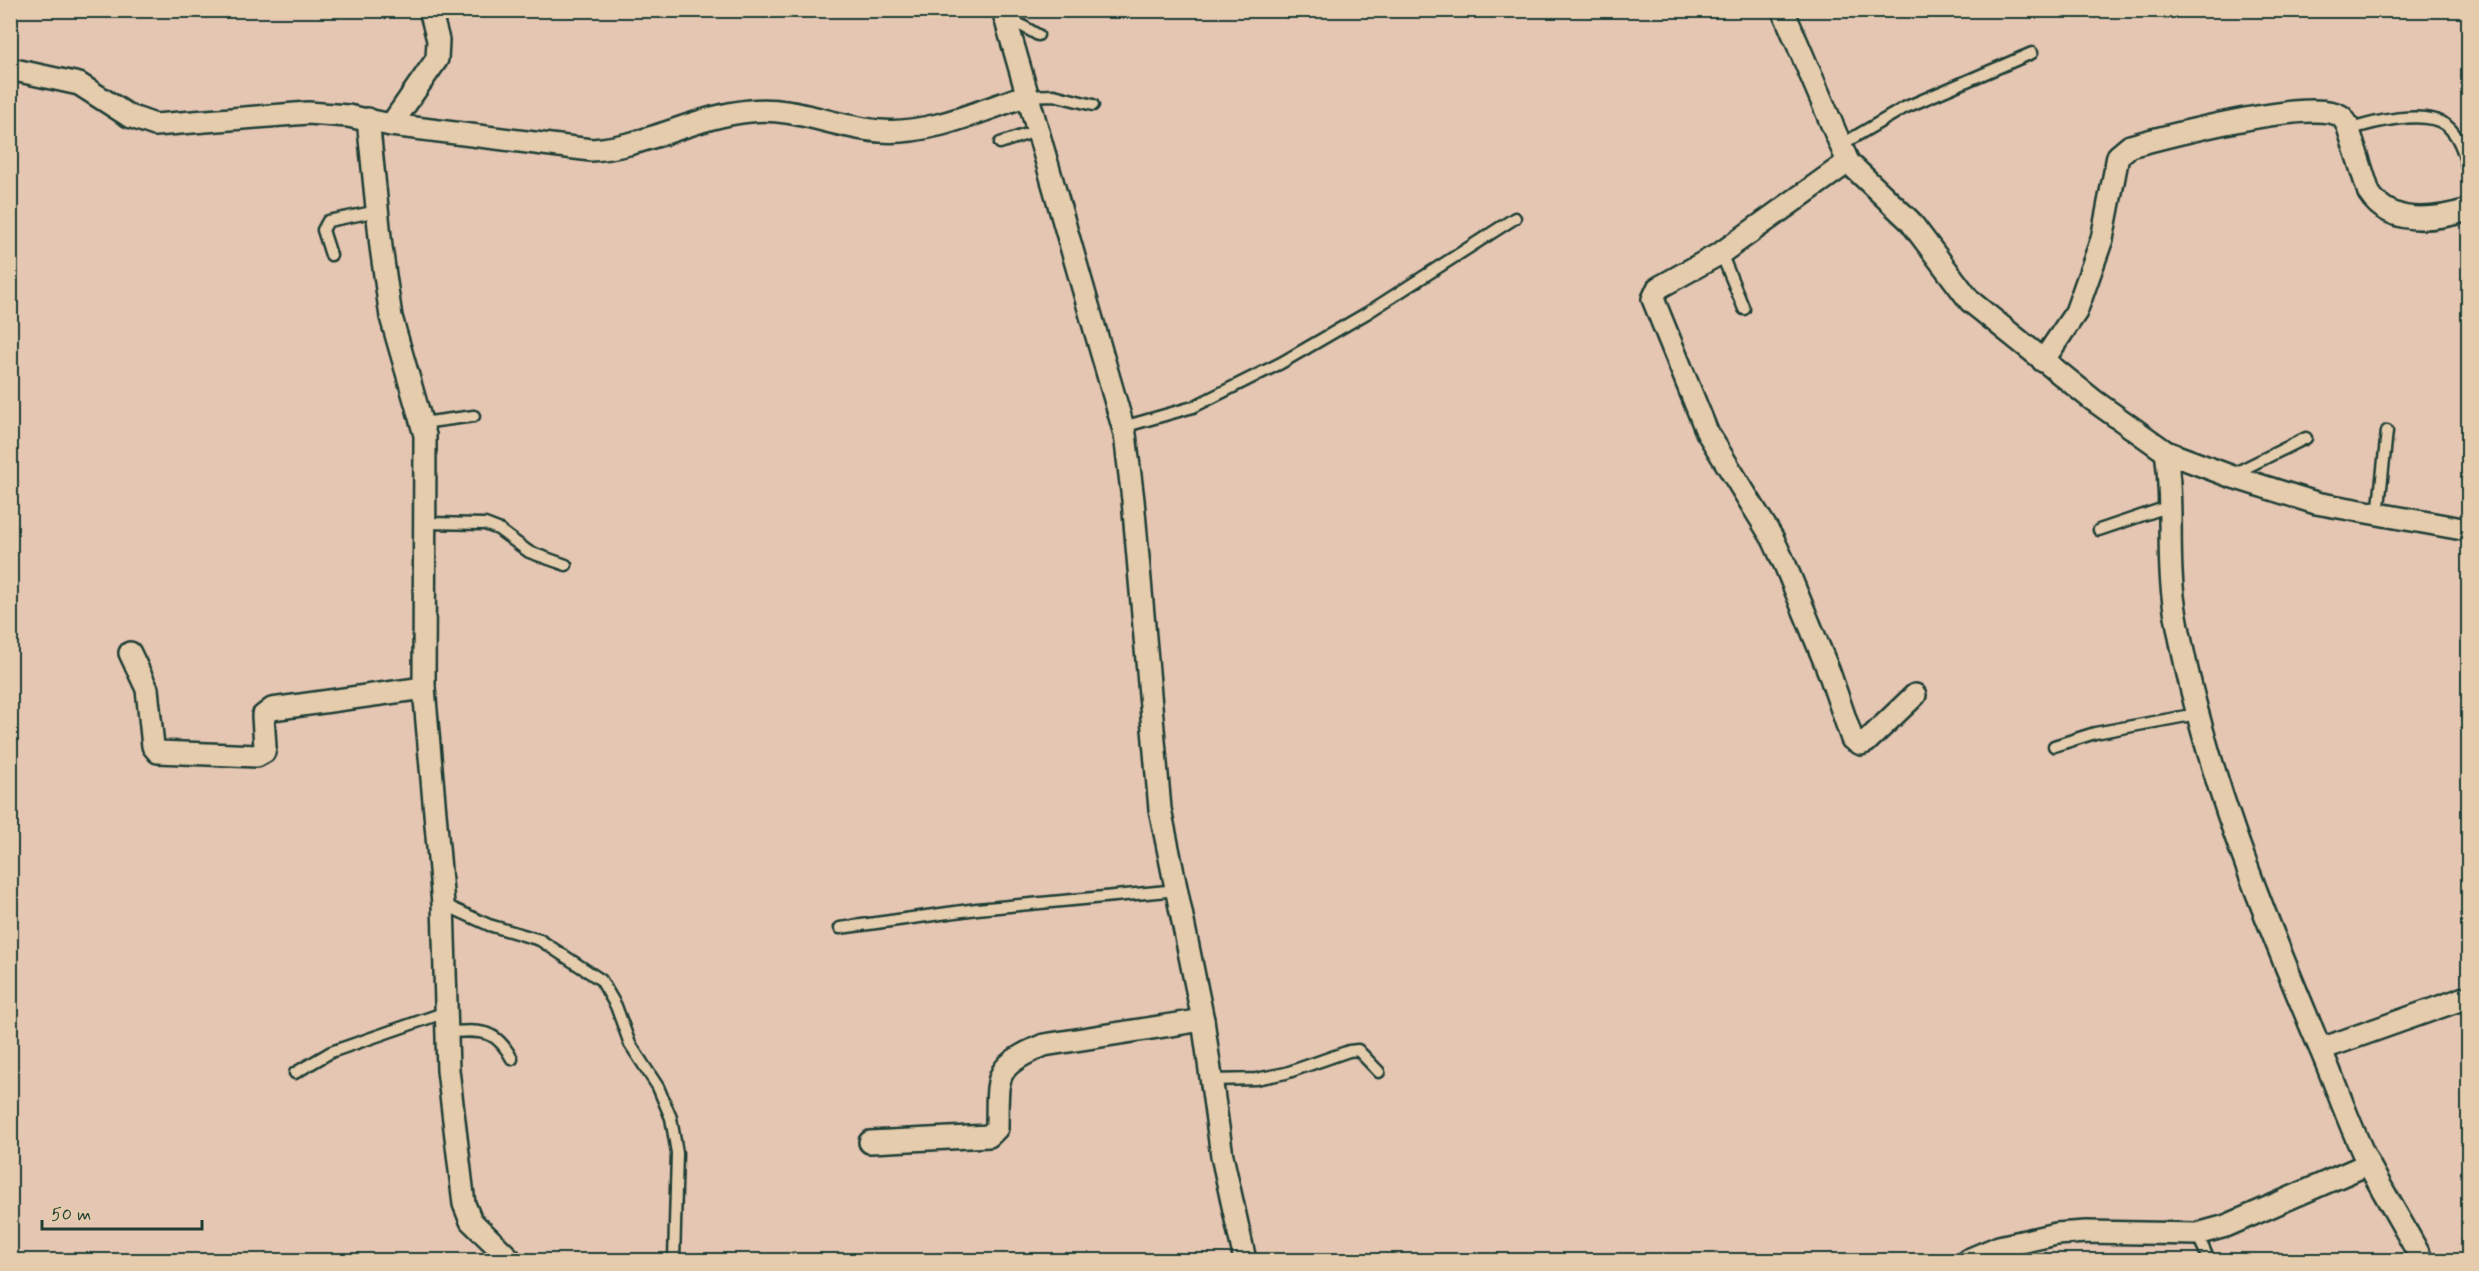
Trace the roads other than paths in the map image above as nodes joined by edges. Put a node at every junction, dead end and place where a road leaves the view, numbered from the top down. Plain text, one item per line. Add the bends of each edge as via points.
1 (430, 10) edge
2 (1783, 10) edge
3 (1003, 13) edge
4 (1038, 35) dead end
5 (2032, 53) dead end
6 (10, 69) edge
7 (1025, 96) junction
8 (1093, 105) dead end
9 (368, 119) junction
10 (391, 125) junction
11 (2349, 130) junction
12 (1035, 131) junction
13 (1000, 143) dead end
14 (1843, 154) junction
15 (2469, 171) edge
16 (378, 210) junction
17 (2469, 210) edge
18 (1515, 218) dead end
19 (1721, 253) junction
20 (331, 255) dead end
21 (1744, 309) dead end
22 (2043, 361) junction
23 (474, 416) dead end
24 (422, 423) junction
25 (1123, 427) junction
26 (2387, 431) dead end
27 (2306, 438) dead end
28 (2166, 452) junction
29 (2230, 476) junction
30 (2169, 506) junction
31 (2378, 516) junction
32 (425, 523) junction
33 (2099, 530) dead end
34 (2469, 530) edge
35 (566, 565) dead end
36 (130, 653) dead end
37 (424, 688) junction
38 (1915, 695) dead end
39 (2197, 714) junction
40 (2054, 746) dead end
41 (1178, 890) junction
42 (443, 904) junction
43 (840, 928) dead end
44 (2469, 997) edge
45 (1203, 1020) junction
46 (446, 1022) junction
47 (2321, 1049) junction
48 (512, 1059) dead end
49 (1379, 1072) dead end
50 (295, 1073) dead end
51 (1212, 1080) junction
52 (870, 1142) dead end
53 (2368, 1164) junction
54 (2197, 1234) junction
55 (511, 1260) edge
56 (674, 1260) edge
57 (1245, 1260) edge
58 (1968, 1260) edge
59 (2209, 1260) edge
60 (2422, 1260) edge

1 - 10 street via 438,40 437,59
2 - 14 street
3 - 4 lane
3 - 7 street
5 - 14 lane via 1904,108
6 - 9 street via 79,84 129,116 155,125 308,113
7 - 8 lane via 1054,95
7 - 10 street via 911,131 876,131 788,112 748,111 624,147 591,150
7 - 12 street
9 - 10 street
9 - 16 street
11 - 15 lane via 2396,119 2438,121 2454,133
11 - 17 street via 2368,193 2385,210 2421,220
11 - 22 street via 2342,117 2332,113 2297,112 2211,126 2122,151 2102,239 2083,294 2071,323
12 - 13 lane
12 - 25 street
14 - 19 street
14 - 22 street via 1910,221 1962,293
16 - 20 lane via 328,221 323,230
16 - 24 street via 392,316
18 - 25 lane via 1281,363 1193,407
19 - 21 lane
19 - 38 street via 1658,288 1653,299 1707,432 1773,539 1829,672 1852,739 1861,744 1866,742
22 - 28 street
23 - 24 lane
24 - 32 street via 426,443
25 - 41 street via 1160,809
26 - 31 lane
27 - 29 lane
28 - 29 street
28 - 30 street via 2171,484
29 - 31 street via 2316,503
30 - 33 lane
30 - 39 street via 2175,608
31 - 34 street
32 - 35 lane via 485,524 529,552
32 - 37 street
36 - 37 street via 145,682 153,747 158,752 257,756 265,747 263,716 272,709
37 - 42 street
39 - 40 lane via 2095,733
39 - 47 street via 2230,823
41 - 43 lane via 977,909
41 - 45 street
42 - 46 street
42 - 56 lane via 489,925 540,940 601,980 630,1044 658,1088 671,1118 677,1153
44 - 47 street
45 - 51 street
45 - 52 street via 1044,1045 1030,1051 1006,1065 1002,1073 997,1128 989,1136
46 - 48 lane via 495,1036
46 - 50 lane via 331,1052
46 - 55 street via 464,1204 471,1221
47 - 53 street
49 - 51 lane via 1358,1050 1349,1050 1286,1073 1256,1079
51 - 57 street via 1222,1156
53 - 54 street via 2226,1226
53 - 60 street
54 - 58 street via 2056,1234 1999,1247
54 - 59 lane

